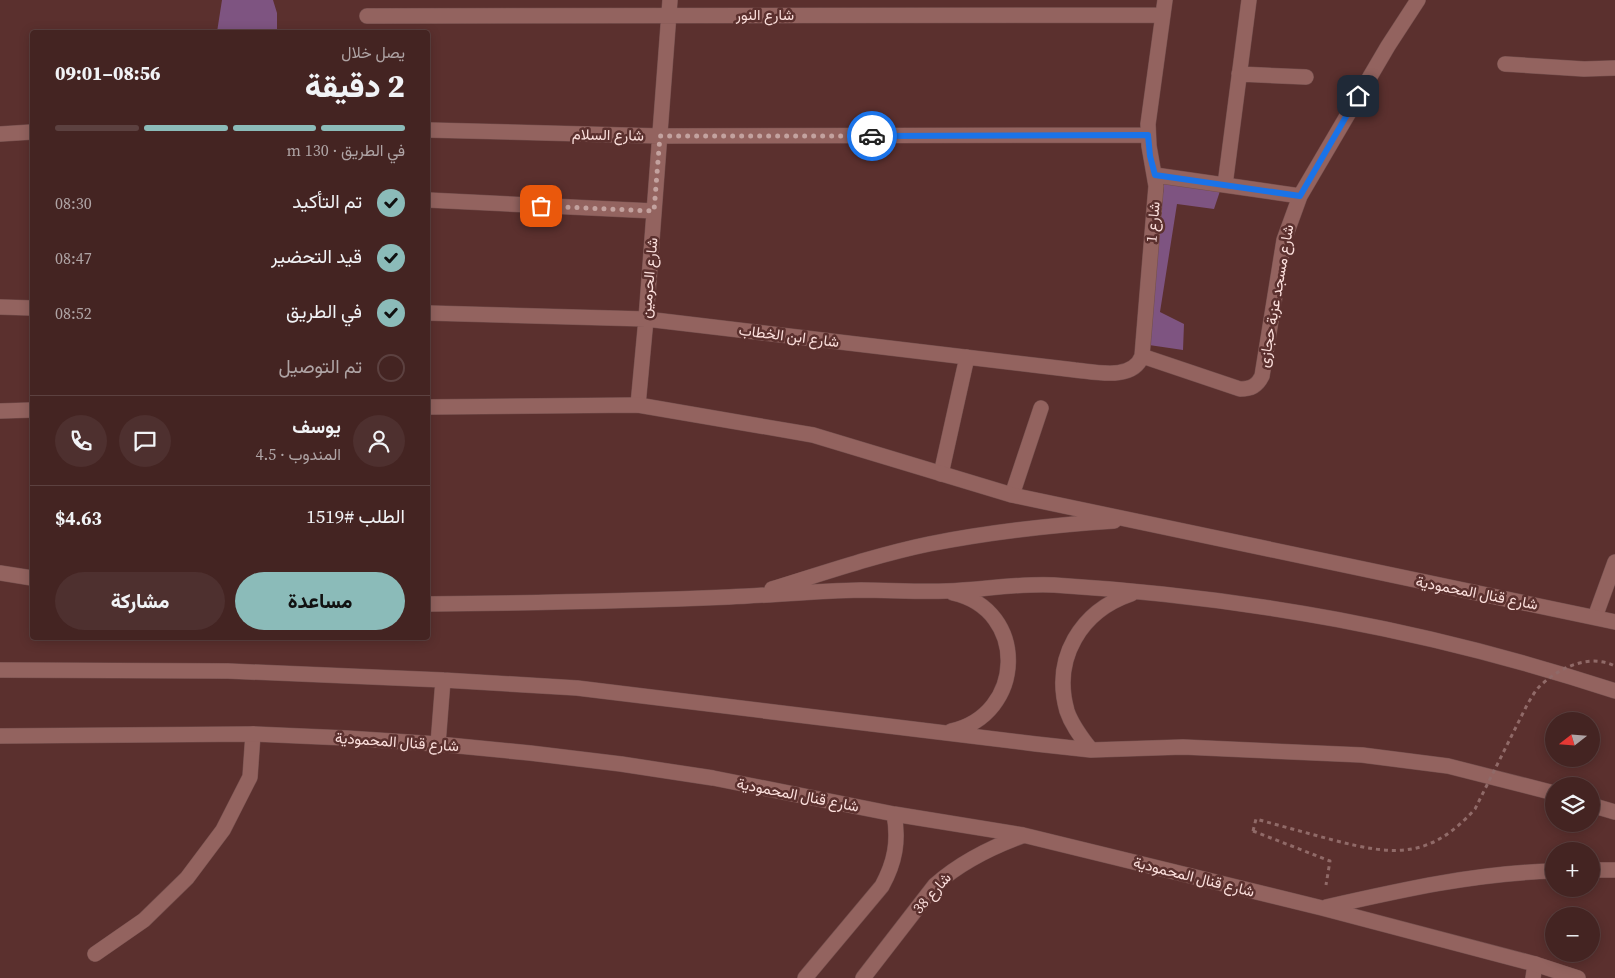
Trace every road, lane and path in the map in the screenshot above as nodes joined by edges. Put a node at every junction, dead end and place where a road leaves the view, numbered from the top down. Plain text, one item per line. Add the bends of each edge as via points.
1 (670, 0) edge
2 (1249, 0) edge
3 (1418, 0) edge
4 (1164, 7) edge
5 (367, 16) dead end
6 (669, 16) junction
7 (1504, 64) dead end
8 (1615, 68) edge
9 (1239, 74) junction
10 (1306, 77) dead end
11 (430, 130) edge
12 (30, 132) edge
13 (0, 134) edge
14 (1148, 135) junction
15 (660, 136) junction
16 (1155, 175) junction
17 (1225, 185) junction
18 (1300, 196) junction
19 (430, 200) edge
20 (654, 211) junction
21 (0, 307) edge
22 (30, 308) edge
23 (430, 313) edge
24 (646, 318) junction
25 (1142, 356) junction
26 (967, 357) junction
27 (638, 406) junction
28 (430, 407) edge
29 (1041, 408) dead end
30 (30, 410) edge
31 (0, 411) edge
32 (942, 474) junction
33 (1012, 496) junction
34 (1135, 520) junction
35 (1615, 562) edge
36 (0, 573) edge
37 (30, 578) edge
38 (945, 591) junction
39 (1135, 592) junction
40 (752, 596) junction
41 (430, 604) edge
42 (1596, 617) junction
43 (1615, 622) edge
44 (1615, 666) edge
45 (0, 670) edge
46 (443, 680) junction
47 (1615, 691) edge
48 (944, 733) junction
49 (254, 734) junction
50 (0, 736) edge
51 (438, 744) junction
52 (1091, 750) junction
53 (1545, 791) edge
54 (1600, 808) edge
55 (1615, 812) edge
56 (894, 814) junction
57 (1023, 836) junction
58 (1330, 861) dead end
59 (1600, 870) edge
60 (1615, 870) edge
61 (1545, 871) edge
62 (1322, 908) junction
63 (95, 954) dead end
64 (1534, 971) edge
65 (805, 978) edge
66 (863, 978) edge
67 (1578, 978) edge

1 - 6 main road, شارع الحرمين
2 - 9 main road
3 - 18 main road, شارع مسجد عزبة حجازى
4 - 6 main road, شارع النور
4 - 14 main road, شارع 1
5 - 6 main road, شارع النور
6 - 15 main road, شارع الحرمين
7 - 8 main road
9 - 10 main road
9 - 17 main road
11 - 15 main road, شارع السلام
12 - 13 main road
14 - 15 main road, شارع السلام
14 - 16 main road, شارع 1
15 - 20 main road, شارع الحرمين
16 - 17 main road
16 - 25 main road, شارع 1
17 - 18 main road
18 - 25 main road, شارع مسجد عزبة حجازى via 1284,240 1259,382 1253,387 1240,389
19 - 20 main road
20 - 24 main road, شارع الحرمين
21 - 22 main road
23 - 24 main road, شارع ابن الخطاب
24 - 26 main road, شارع ابن الخطاب
24 - 27 main road, شارع الحرمين
25 - 26 main road, شارع ابن الخطاب via 1135,368 1114,372
26 - 32 main road
27 - 28 main road, شارع قنال المحمودية
27 - 32 main road, شارع قنال المحمودية via 813,435
29 - 33 main road
30 - 31 main road
32 - 33 main road, شارع قنال المحمودية
33 - 34 main road, شارع قنال المحمودية
34 - 40 main road via 1066,524 928,544 861,561
34 - 42 main road, شارع قنال المحمودية
35 - 42 main road
36 - 37 main road
38 - 39 main road via 1050,585
38 - 40 main road via 860,590
38 - 48 main road via 964,595 994,618 1004,634 1008,672 994,707 963,729
39 - 47 main road via 1219,599 1391,629 1487,652
39 - 52 main road via 1114,599 1096,612 1081,628 1066,661 1063,691 1068,712 1077,732
40 - 41 main road via 579,603
42 - 43 main road, شارع قنال المحمودية
44 - 58 path, bridge via 1602,662 1580,663 1550,676 1528,703 1475,809 1448,835 1431,844 1389,852 1367,849 1256,820 1253,831
45 - 46 main road via 228,671
46 - 48 main road via 577,688
46 - 51 main road
48 - 52 main road
49 - 50 main road, شارع قنال المحمودية
49 - 51 main road, شارع قنال المحمودية
49 - 63 main road via 250,777 223,830 173,892 144,920
51 - 56 main road, شارع قنال المحمودية via 713,778
52 - 53 main road via 1183,748 1362,755 1448,766
54 - 55 main road
56 - 57 main road, شارع قنال المحمودية
56 - 65 main road via 897,844 882,886
57 - 62 main road, شارع قنال المحمودية
57 - 66 main road, شارع 38 via 979,853 934,885
59 - 60 main road
61 - 62 main road via 1460,880
62 - 64 main road, شارع قنال المحمودية
64 - 67 main road, شارع قنال المحمودية

